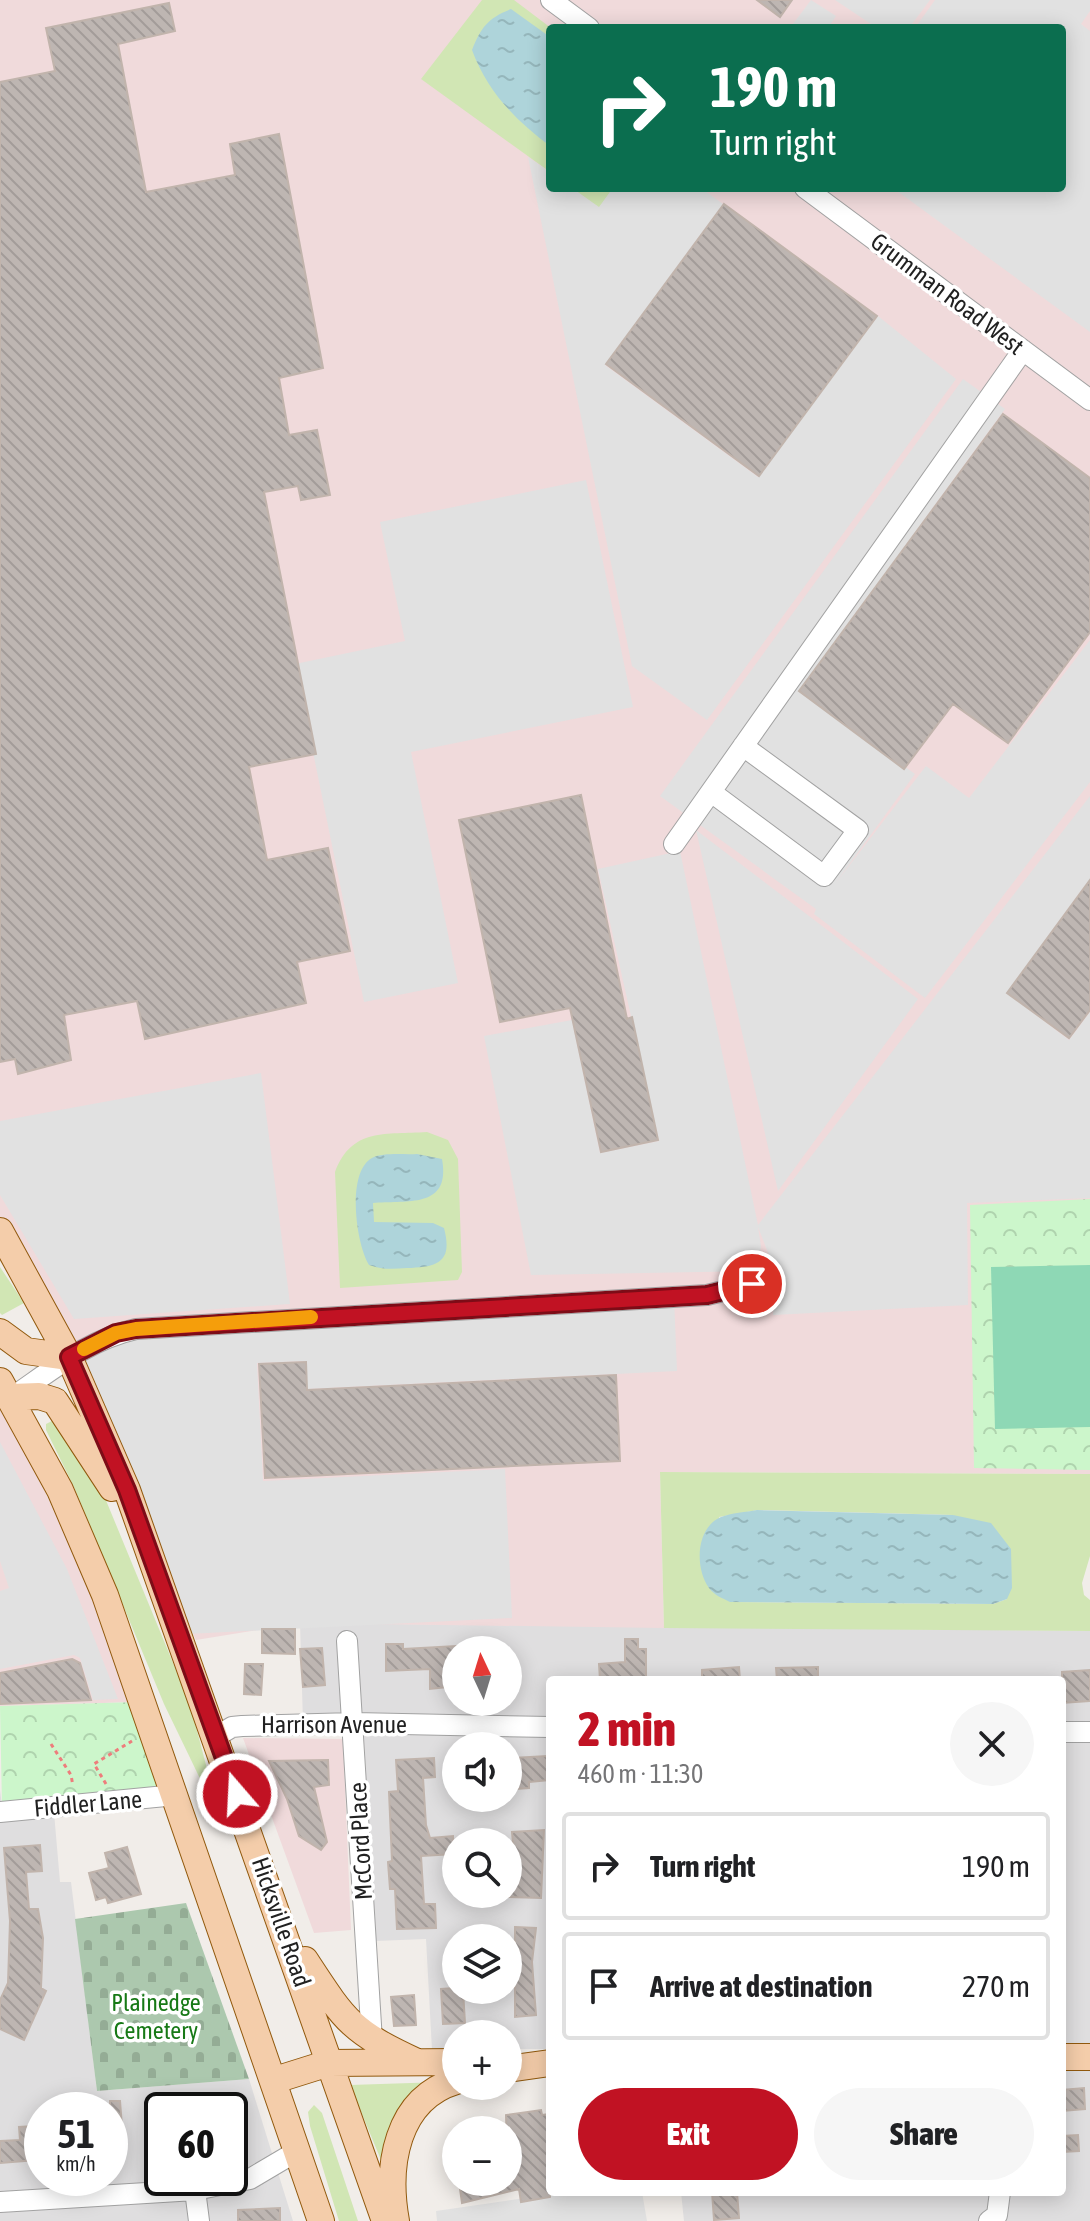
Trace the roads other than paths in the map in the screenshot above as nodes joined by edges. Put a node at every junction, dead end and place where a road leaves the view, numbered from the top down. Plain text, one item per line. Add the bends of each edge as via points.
1 (551, 0) edge
2 (584, 24) edge
3 (810, 192) edge
4 (1023, 350) junction
5 (1090, 400) edge
6 (743, 746) junction
7 (711, 792) junction
8 (674, 844) dead end
9 (0, 1231) edge
10 (763, 1273) dead end
11 (0, 1332) edge
12 (69, 1357) junction
13 (4, 1394) edge
14 (148, 1546) junction
15 (347, 1641) dead end
16 (354, 1723) junction
17 (546, 1727) edge
18 (1066, 1732) edge
19 (1090, 1732) edge
20 (217, 1736) junction
21 (176, 1795) junction
22 (0, 1812) edge
23 (283, 1928) junction
24 (372, 2041) junction
25 (1066, 2057) edge
26 (1090, 2057) edge
27 (417, 2062) junction
28 (442, 2062) edge
29 (522, 2062) edge
30 (546, 2062) edge
31 (329, 2063) junction
32 (546, 2063) edge
33 (522, 2067) edge
34 (275, 2080) junction
35 (442, 2087) edge
36 (299, 2150) junction
37 (248, 2179) edge
38 (144, 2193) edge
39 (196, 2196) edge
40 (999, 2196) edge
41 (0, 2202) edge
42 (199, 2221) edge
43 (321, 2221) edge
44 (385, 2221) edge
45 (396, 2221) edge
46 (989, 2221) edge

1 - 2 street
3 - 4 street, Grumman Road West
4 - 5 street, Grumman Road West
4 - 6 street
6 - 7 street
6 - 7 street via 858,830 824,876
7 - 8 street
9 - 12 main road, Hicksville Road
10 - 12 street via 752,1284 707,1295 136,1329 116,1333
11 - 12 main road via 26,1351
12 - 13 street
12 - 14 main road, Hicksville Road
13 - 14 main road via 55,1401
13 - 21 main road via 60,1490 105,1595
14 - 20 main road, Hicksville Road
15 - 16 street, McCord Place
16 - 17 street, Harrison Avenue
16 - 20 street, Harrison Avenue via 242,1726
16 - 24 street, McCord Place
18 - 19 street
20 - 23 main road, Hicksville Road
21 - 22 street, Fiddler Lane
21 - 34 main road
23 - 24 main road via 341,2016
23 - 31 main road, Hicksville Road
24 - 27 main road
25 - 26 main road
27 - 28 main road
27 - 31 main road
29 - 30 main road
31 - 34 main road
31 - 44 main road, Hicksville Road
32 - 33 main road
34 - 36 main road
35 - 45 main road via 426,2094 407,2116 393,2173
36 - 37 street
36 - 43 main road
38 - 41 street
39 - 42 street
40 - 46 street via 997,2215

